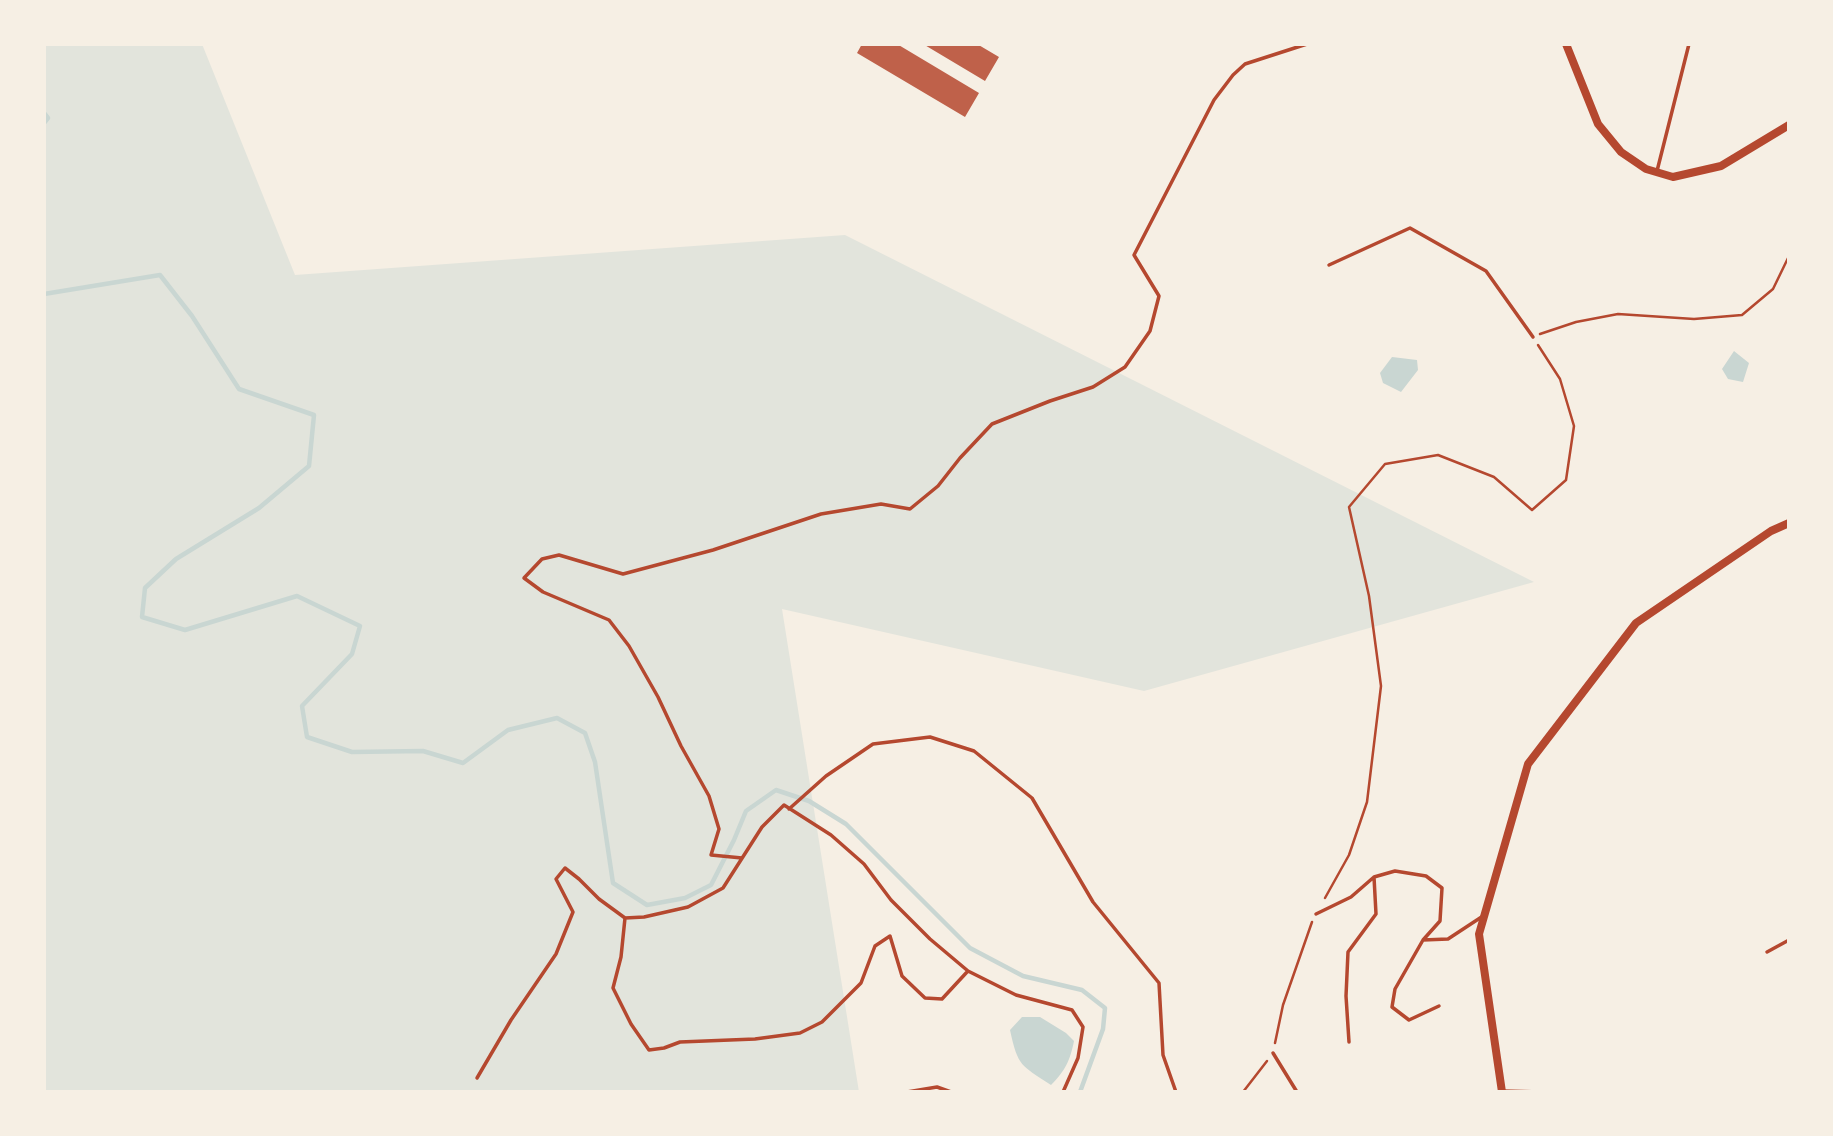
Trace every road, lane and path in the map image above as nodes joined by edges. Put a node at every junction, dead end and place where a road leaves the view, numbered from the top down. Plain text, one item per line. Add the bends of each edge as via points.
1 (1307, 44) edge
2 (1566, 44) edge
3 (1689, 44) edge
4 (1789, 125) edge
5 (1657, 173) junction
6 (1789, 256) edge
7 (1329, 265) dead end
8 (1533, 337) junction
9 (1789, 523) edge
10 (790, 808) junction
11 (742, 858) junction
12 (1374, 877) junction
13 (1316, 914) junction
14 (1484, 915) junction
15 (625, 918) junction
16 (1423, 940) junction
17 (1789, 940) edge
18 (1767, 952) dead end
19 (968, 971) junction
20 (1439, 1006) dead end
21 (1349, 1042) dead end
22 (1273, 1053) junction
23 (477, 1078) dead end
24 (907, 1092) edge
25 (951, 1092) edge
26 (1063, 1092) edge
27 (1176, 1092) edge
28 (1244, 1092) edge
29 (1297, 1092) edge
30 (1502, 1092) edge
31 (1542, 1092) edge

1 - 11 lane via 1245,64 1214,100 1133,255 1159,296 1150,331 1125,367 1093,387 992,424 938,486 910,509 881,504 821,514 623,574 559,555 542,559 524,578 542,592 610,620 658,697 709,796 719,829 711,855
2 - 5 street via 1598,124 1621,152
3 - 5 lane
4 - 5 street via 1721,166 1673,177
6 - 8 path via 1773,289 1742,314 1694,319 1618,314
7 - 8 lane via 1410,228 1486,271
8 - 13 path via 1560,380 1574,426 1566,480 1532,510 1494,477 1438,456 1385,464 1349,507 1369,596 1381,686 1367,802 1349,855
9 - 14 street via 1770,531 1636,623 1528,764
10 - 11 lane via 784,805 762,827
10 - 19 lane via 864,864 891,900
10 - 27 lane via 873,744 930,737 974,751 1032,798 1093,902 1159,983 1163,1055
11 - 15 lane via 723,888 688,907
12 - 13 lane via 1351,897
12 - 16 lane via 1405,872 1426,876 1442,888 1440,921
12 - 21 lane via 1376,914 1348,953
13 - 22 path via 1283,1005
14 - 16 lane via 1448,939
14 - 30 street via 1479,934
15 - 19 lane via 613,988 649,1050 680,1042 800,1033 822,1022 861,983 875,946 890,936 902,976 925,998 942,999
15 - 23 lane via 565,868 556,879 573,912 556,954
16 - 20 lane via 1395,989 1392,1007 1409,1020
17 - 18 lane
19 - 26 lane via 1016,995 1072,1010 1083,1027 1078,1058
22 - 28 path
22 - 29 lane
24 - 25 lane via 937,1087
30 - 31 lane

